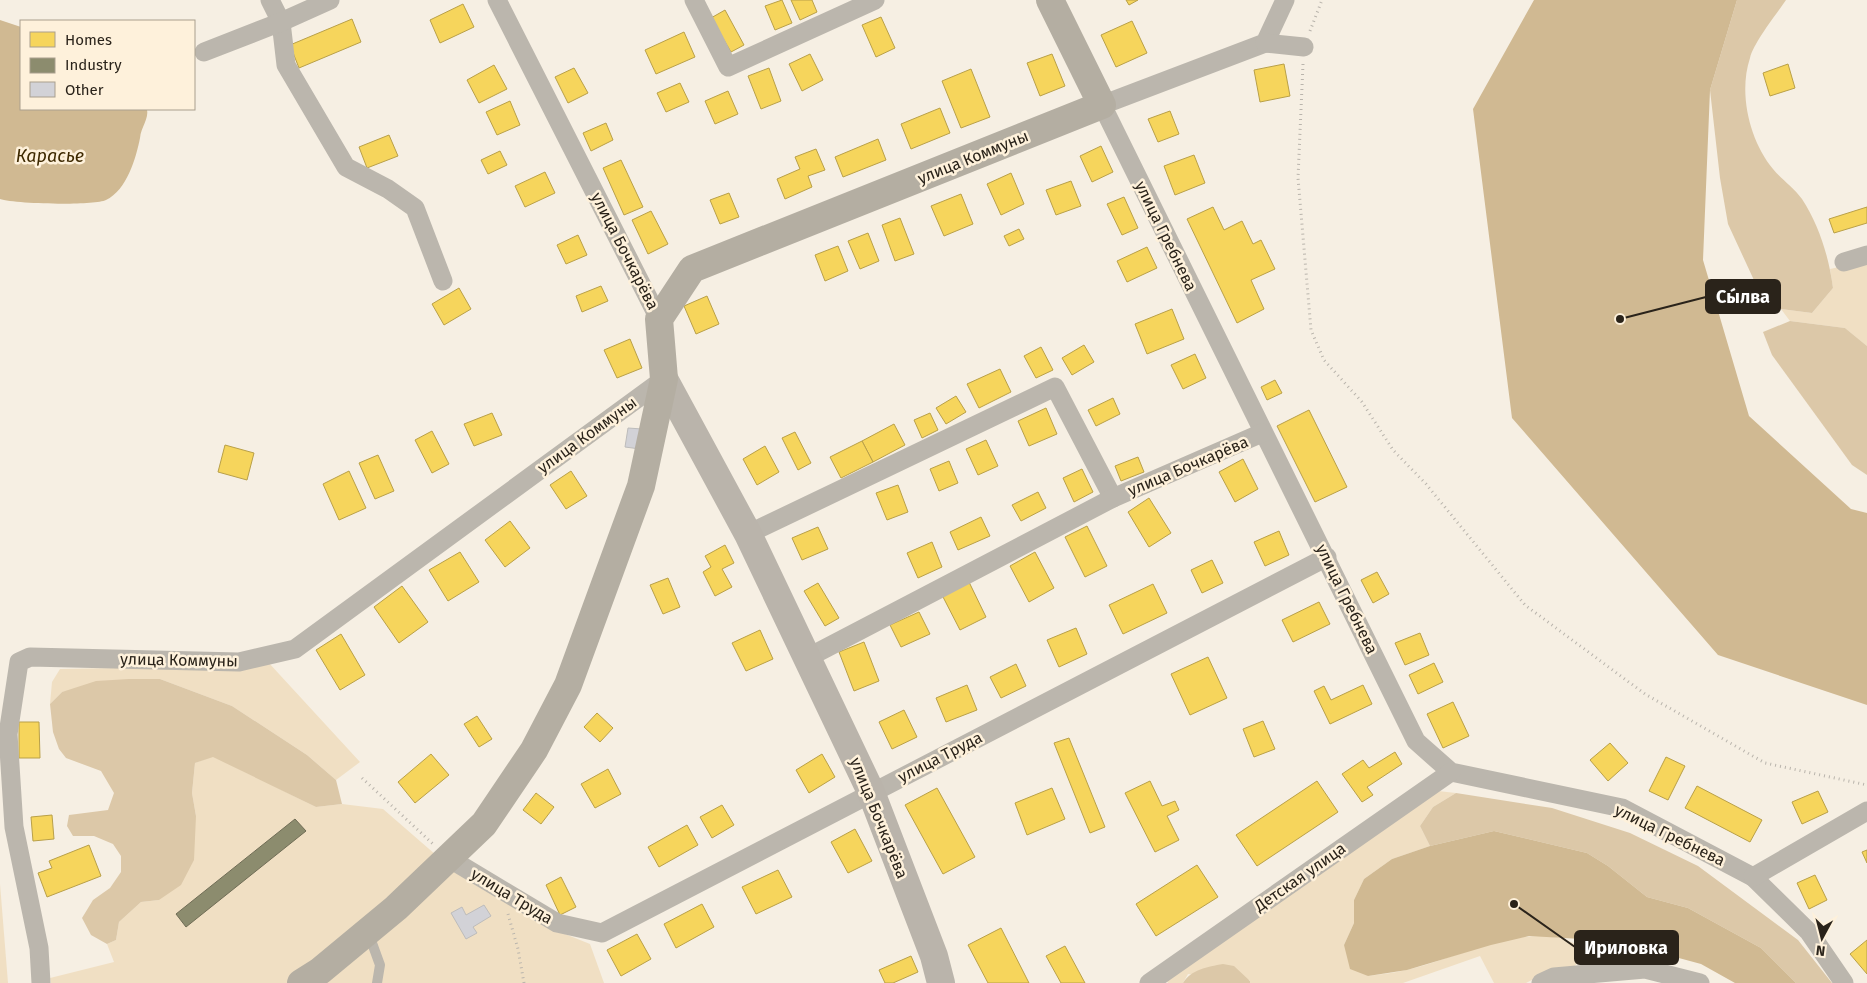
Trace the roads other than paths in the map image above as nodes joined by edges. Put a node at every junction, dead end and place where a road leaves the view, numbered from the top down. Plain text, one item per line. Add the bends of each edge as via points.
1 (270, 0) edge
2 (330, 0) edge
3 (497, 0) edge
4 (694, 0) edge
5 (875, 0) edge
6 (1050, 0) edge
7 (1285, 0) edge
8 (281, 22) junction
9 (1265, 43) junction
10 (1304, 47) road end
11 (204, 52) dead end
12 (1102, 105) junction
13 (1867, 256) edge
14 (1844, 262) dead end
15 (443, 281) dead end
16 (659, 318) junction
17 (664, 379) junction
18 (1262, 434) junction
19 (1113, 498) junction
20 (748, 534) junction
21 (1327, 557) junction
22 (807, 658) junction
23 (1451, 772) junction
24 (871, 792) junction
25 (1867, 811) edge
26 (447, 857) junction
27 (1753, 877) junction
28 (368, 932) junction
29 (1550, 981) edge
30 (41, 983) edge
31 (302, 983) edge
32 (377, 983) edge
33 (941, 983) edge
34 (1149, 983) edge
35 (1700, 983) edge
36 (1844, 983) edge

1 - 8 street
2 - 8 street
3 - 16 street, улица Бочкарёва
4 - 5 street via 728,67
6 - 12 main road, улица Гребнева
7 - 9 street
8 - 11 street
8 - 15 street via 286,65 346,167 388,189 414,208
9 - 10 street
9 - 12 street, улица Коммуны
12 - 16 main road, улица Коммуны via 692,269
12 - 18 street, улица Гребнева
13 - 14 street
16 - 17 main road, улица Бочкарёва
17 - 20 street, улица Бочкарёва
17 - 26 main road, улица Коммуны via 641,486 568,685 534,750 484,824
17 - 30 street, улица Коммуны via 295,649 239,662 30,657 18,662 8,734 14,827 39,948
18 - 19 street, улица Бочкарёва
18 - 21 street, улица Гребнева
19 - 20 street, улица Бочкарёва via 1055,387
19 - 22 street, улица Бочкарёва
20 - 22 street, улица Бочкарёва
21 - 23 street, улица Гребнева via 1416,741
21 - 24 street, улица Труда
22 - 24 street, улица Бочкарёва
23 - 27 street, улица Гребнева via 1622,808
23 - 34 street, Детская улица
24 - 26 street, улица Труда via 602,933 557,923
24 - 33 street, улица Бочкарёва via 934,956
25 - 27 street
26 - 28 main road, улица Коммуны
27 - 36 street, улица Гребнева via 1809,932
28 - 31 main road, улица Коммуны
28 - 32 lane via 380,965
29 - 35 street via 1645,969

